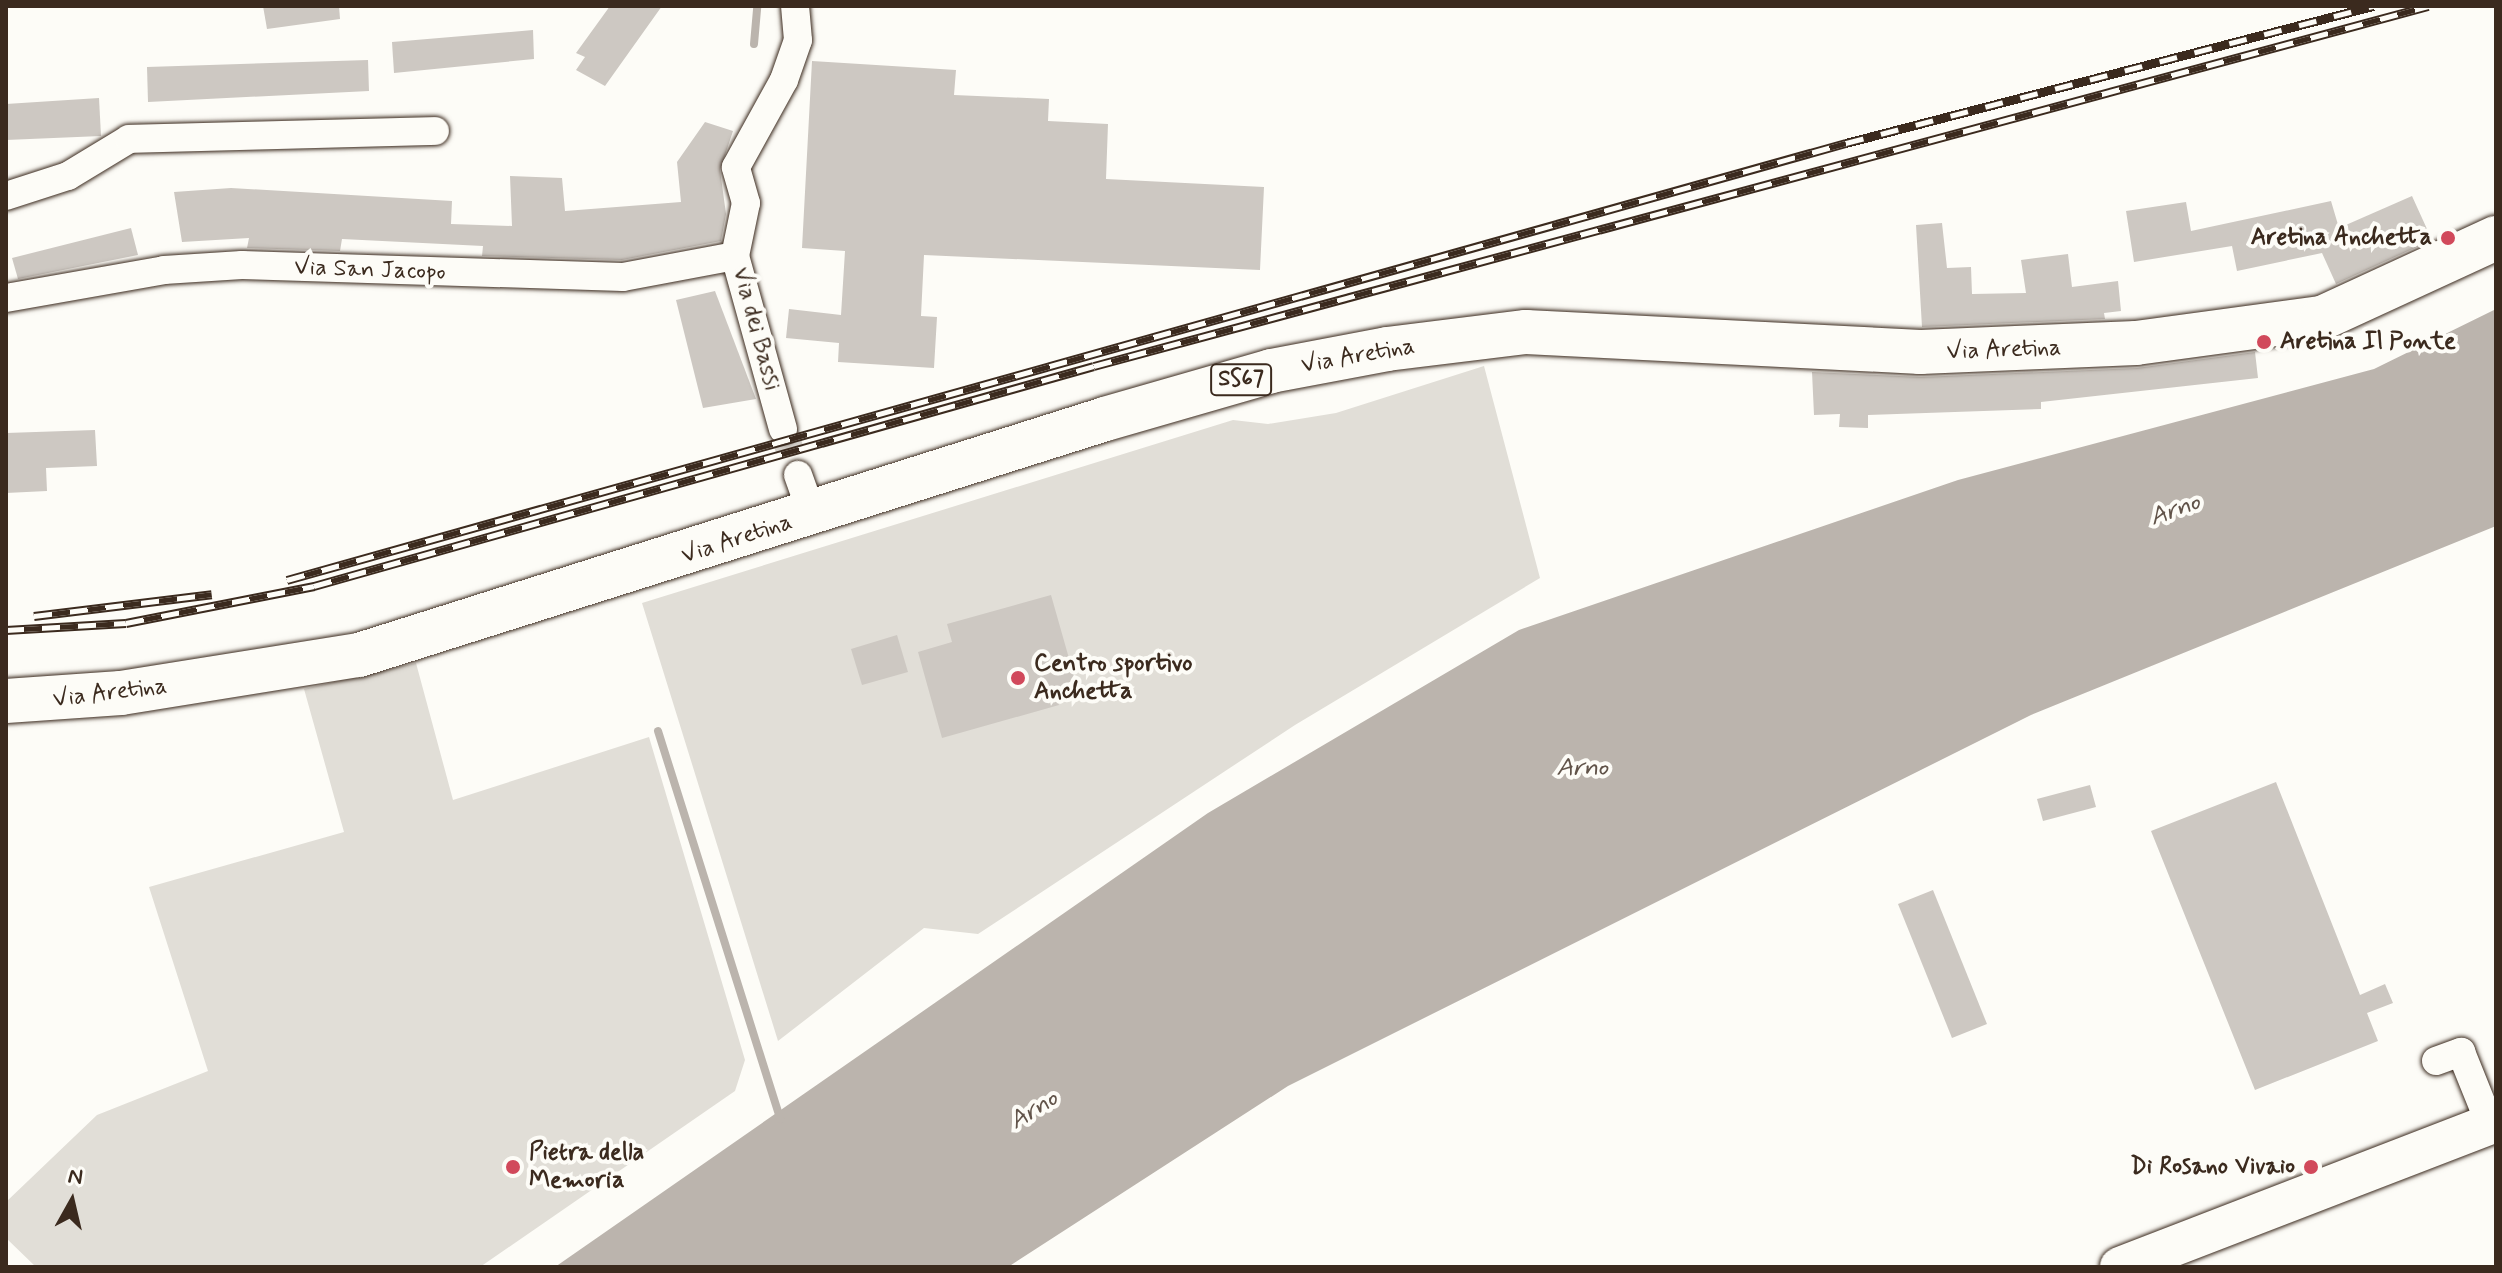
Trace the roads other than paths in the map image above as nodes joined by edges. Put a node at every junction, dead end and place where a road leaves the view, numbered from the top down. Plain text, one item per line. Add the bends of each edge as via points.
1 (795, 6) edge
2 (435, 131) dead end
3 (6, 196) edge
4 (2496, 238) edge
5 (735, 256) junction
6 (6, 298) edge
7 (783, 429) tunnel mouth
8 (6, 701) edge
9 (2436, 1061) dead end
10 (2493, 1123) edge
11 (2120, 1267) edge

1 - 5 street, Via dei Bassi via 798,40 784,80 736,167 746,203
2 - 3 street via 129,139 68,176
4 - 8 main road, Via Aretina / SS67 via 2322,318 2136,343 1920,352 1526,332 1387,349 1271,371 805,494 359,655 121,693
5 - 6 street, Via San Jacopo via 623,277 227,266
5 - 7 street, Via dei Bassi
9 - 10 street via 2461,1052
10 - 11 main road

